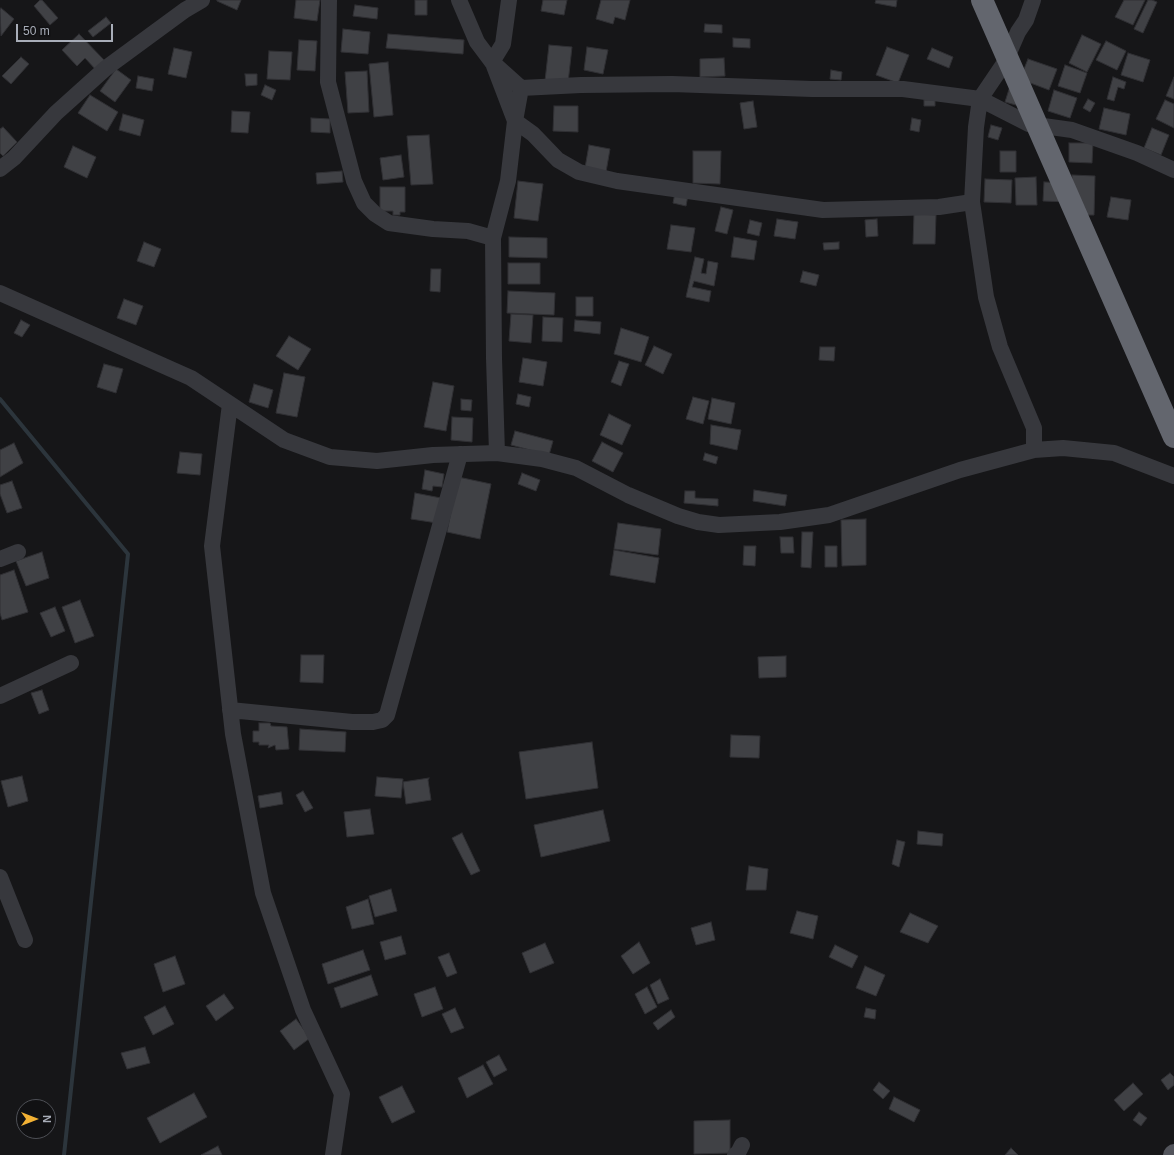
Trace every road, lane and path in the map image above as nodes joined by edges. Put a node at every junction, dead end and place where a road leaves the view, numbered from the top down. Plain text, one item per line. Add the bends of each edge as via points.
1 (202, 0) edge
2 (329, 0) edge
3 (459, 0) edge
4 (509, 0) edge
5 (982, 0) edge
6 (1033, 0) edge
7 (492, 62) junction
8 (521, 88) junction
9 (980, 100) junction
10 (515, 121) junction
11 (0, 169) edge
12 (1174, 170) edge
13 (972, 202) junction
14 (493, 238) junction
15 (0, 293) edge
16 (230, 404) junction
17 (1174, 437) edge
18 (1034, 450) junction
19 (497, 453) junction
20 (460, 454) junction
21 (1174, 476) edge
22 (18, 552) dead end
23 (0, 559) edge
24 (71, 663) dead end
25 (0, 696) edge
26 (230, 710) junction
27 (0, 877) edge
28 (25, 940) dead end
29 (333, 1155) edge

1 - 11 street via 106,68
2 - 14 street via 328,82 354,181 364,203 389,223 468,231
3 - 7 street via 477,42
4 - 7 street via 503,44
5 - 17 highway
6 - 9 street via 1005,62
7 - 8 street
7 - 10 street
8 - 9 street via 672,84 804,89 903,89
8 - 10 street
9 - 12 street via 1029,124 1072,130 1137,153
9 - 13 street
10 - 13 street via 533,134 558,160 579,172 617,181 823,210 939,207
10 - 14 street via 508,181
13 - 18 street via 986,297 1000,347 1034,428
14 - 19 street
15 - 16 street via 191,378
16 - 20 street via 284,440 330,457 377,460
16 - 26 street via 212,546
18 - 19 street via 960,470 830,515 780,522 719,525 678,516 628,495 576,468 542,459
18 - 21 street via 1063,448 1114,453
19 - 20 street
20 - 26 street via 387,715 382,720 373,722 352,722
22 - 23 street
24 - 25 street
26 - 29 street via 263,893 303,1010 342,1094
27 - 28 street

